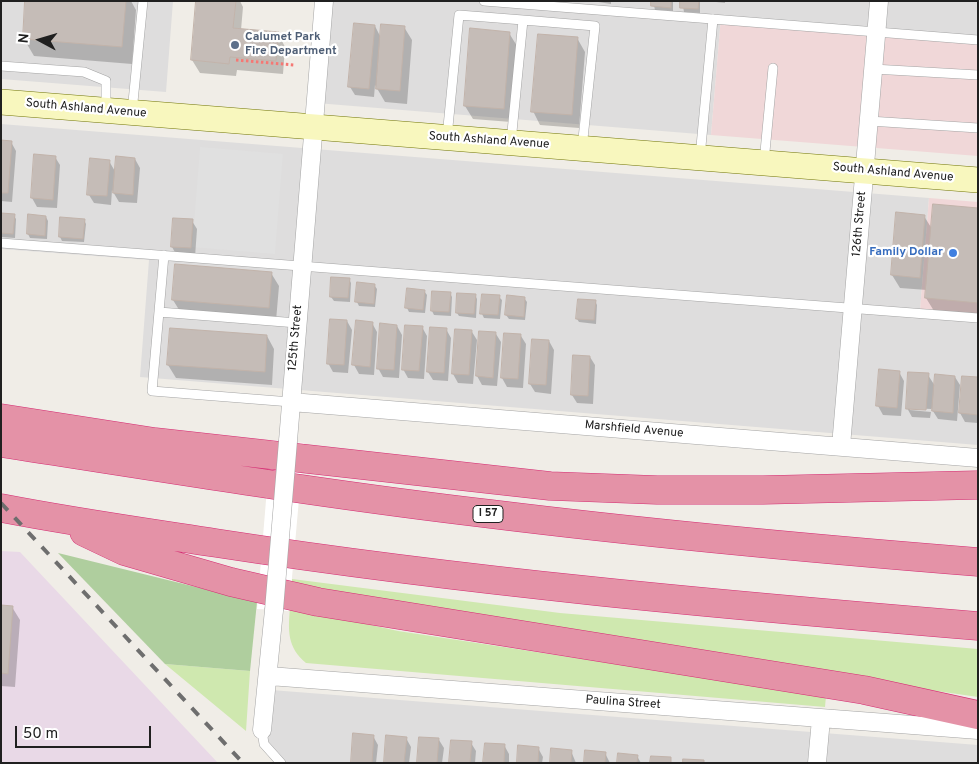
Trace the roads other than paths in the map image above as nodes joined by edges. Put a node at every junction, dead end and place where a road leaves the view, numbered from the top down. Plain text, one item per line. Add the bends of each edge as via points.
1 (143, 1) edge
2 (324, 1) edge
3 (484, 1) edge
4 (879, 1) edge
5 (713, 19) junction
6 (523, 20) junction
7 (876, 32) junction
8 (978, 40) edge
9 (1, 66) edge
10 (772, 68) dead end
11 (873, 69) junction
12 (978, 75) edge
13 (1, 102) edge
14 (106, 110) junction
15 (132, 112) junction
16 (869, 121) junction
17 (314, 127) junction
18 (978, 128) edge
19 (447, 138) junction
20 (511, 143) junction
21 (582, 148) junction
22 (700, 157) junction
23 (764, 162) junction
24 (864, 170) junction
25 (978, 180) edge
26 (1, 243) edge
27 (164, 255) junction
28 (302, 265) junction
29 (853, 308) junction
30 (159, 312) junction
31 (978, 318) edge
32 (297, 323) junction
33 (291, 402) junction
34 (1, 418) edge
35 (1, 443) edge
36 (841, 446) junction
37 (978, 458) edge
38 (978, 485) edge
39 (1, 508) edge
40 (58, 519) junction
41 (978, 562) edge
42 (978, 626) edge
43 (269, 676) junction
44 (978, 715) edge
45 (820, 719) junction
46 (262, 730) joint
47 (978, 730) edge
48 (282, 763) edge
49 (817, 763) edge

1 - 15 lane
2 - 17 street, 125th Street
3 - 5 lane
4 - 7 street, 126th Street
5 - 7 lane
5 - 22 lane
6 - 19 lane via 459,15
6 - 20 lane
6 - 21 lane via 595,26
7 - 8 lane
7 - 11 street, 126th Street
9 - 14 lane via 84,72 106,81
10 - 23 lane
11 - 12 lane
11 - 16 street, 126th Street
13 - 14 main road, South Ashland Avenue
14 - 15 main road, South Ashland Avenue
15 - 17 main road, South Ashland Avenue
16 - 18 lane
16 - 24 street, 126th Street
17 - 19 main road, South Ashland Avenue
17 - 28 street, 125th Street
19 - 20 main road, South Ashland Avenue
20 - 21 main road, South Ashland Avenue
21 - 22 main road, South Ashland Avenue
22 - 23 main road, South Ashland Avenue
23 - 24 main road, South Ashland Avenue
24 - 25 main road, South Ashland Avenue
24 - 29 street, 126th Street
26 - 27 lane
27 - 28 lane
27 - 30 lane
28 - 29 lane
28 - 32 street, 125th Street
29 - 31 lane
29 - 36 street, 126th Street
30 - 32 lane
30 - 33 lane via 152,391
32 - 33 street, 125th Street
33 - 36 street, Marshfield Avenue
33 - 43 street, 125th Street, bridge
34 - 38 highway via 155,442 550,486 763,490
35 - 41 highway, I 57 via 262,484 489,514 668,535
36 - 37 street, Marshfield Avenue
39 - 40 highway
40 - 42 highway via 303,557 482,580
40 - 44 highway via 124,551 231,582 318,602 864,690
43 - 45 street, Paulina Street
43 - 46 street, 125th Street
45 - 47 street, Paulina Street
45 - 49 street
46 - 48 lane via 264,744

